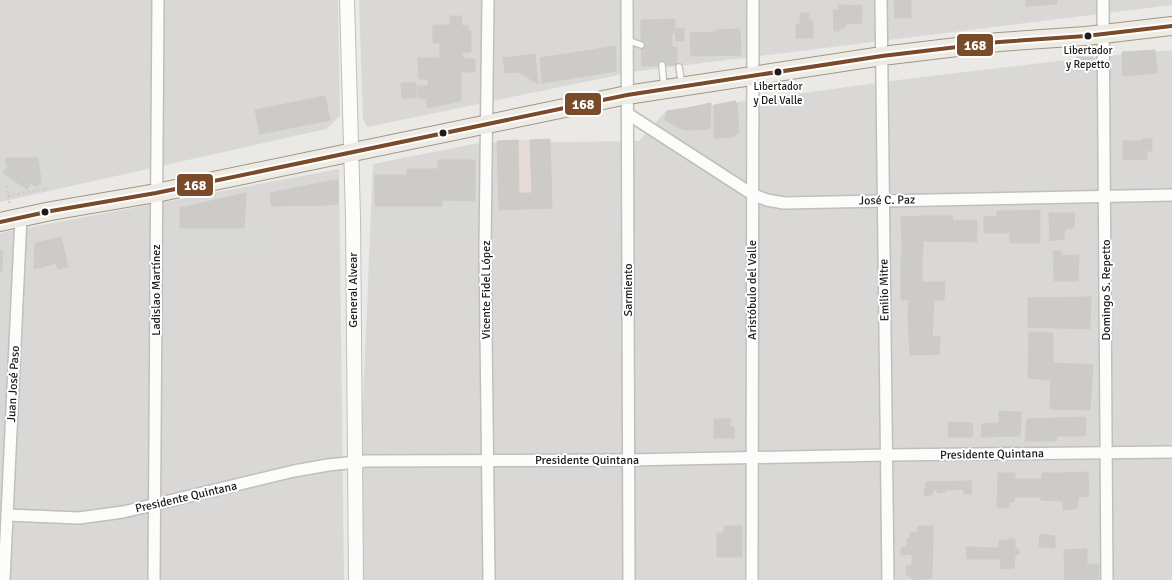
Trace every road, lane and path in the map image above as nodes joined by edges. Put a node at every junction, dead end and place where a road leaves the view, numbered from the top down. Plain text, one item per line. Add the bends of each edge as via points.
1 (158, 0) edge
2 (347, 0) edge
3 (488, 0) edge
4 (627, 0) edge
5 (752, 0) edge
6 (881, 0) edge
7 (1103, 0) edge
8 (1172, 26) edge
9 (1104, 34) junction
10 (627, 40) junction
11 (641, 45) dead end
12 (882, 56) junction
13 (662, 65) dead end
14 (679, 67) dead end
15 (752, 76) junction
16 (682, 87) junction
17 (664, 89) junction
18 (628, 95) junction
19 (628, 114) junction
20 (487, 124) junction
21 (351, 153) junction
22 (6, 186) dead end
23 (48, 188) dead end
24 (156, 193) junction
25 (752, 194) junction
26 (1172, 195) edge
27 (1106, 196) junction
28 (883, 200) junction
29 (21, 217) junction
30 (0, 222) edge
31 (1107, 452) junction
32 (1172, 452) edge
33 (887, 455) junction
34 (752, 457) junction
35 (487, 460) junction
36 (627, 460) junction
37 (354, 462) junction
38 (156, 505) junction
39 (7, 515) junction
40 (4, 580) edge
41 (154, 580) edge
42 (356, 580) edge
43 (489, 580) edge
44 (629, 580) edge
45 (752, 580) edge
46 (888, 580) edge
47 (1107, 580) edge

1 - 24 street, Ladislao Martínez
2 - 21 street, General Alvear
3 - 20 street, Vicente Fidel López
4 - 10 street, Sarmiento
5 - 15 street, Aristóbulo del Valle
6 - 12 street, Emilio Mitre
7 - 9 street, Domingo S. Repetto
8 - 9 main road
9 - 12 main road
9 - 27 street, Domingo S. Repetto
10 - 11 lane
10 - 18 street, Sarmiento
12 - 15 main road
12 - 28 street, Emilio Mitre
13 - 17 lane
14 - 16 lane
15 - 16 main road
15 - 25 street, Aristóbulo del Valle
16 - 17 main road
17 - 18 main road
18 - 19 street, Sarmiento
18 - 20 main road
19 - 25 street, José C. Paz
19 - 36 street, Sarmiento
20 - 21 main road
20 - 35 street, Vicente Fidel López
21 - 24 main road
21 - 37 street, General Alvear
22 - 23 path via 8,196
24 - 29 main road
24 - 38 street, Ladislao Martínez
25 - 28 street, José C. Paz via 784,203
25 - 34 street, Aristóbulo del Valle
26 - 27 street, José C. Paz
27 - 28 street, José C. Paz
27 - 31 street, Domingo S. Repetto
28 - 33 street, Emilio Mitre
29 - 30 main road
29 - 39 street, Juan José Paso
31 - 32 street, Presidente Quintana
31 - 33 street, Presidente Quintana
31 - 47 street, Domingo S. Repetto
33 - 34 street, Presidente Quintana
33 - 46 street, Emilio Mitre
34 - 36 street, Presidente Quintana
34 - 45 street, Aristóbulo del Valle
35 - 36 street, Presidente Quintana
35 - 37 street, Presidente Quintana
35 - 43 street, Vicente Fidel López
36 - 44 street, Sarmiento
37 - 38 street, Presidente Quintana via 294,471
37 - 42 street, General Alvear
38 - 39 street, Presidente Quintana via 78,518
38 - 41 street, Ladislao Martínez
39 - 40 street, Juan José Paso

